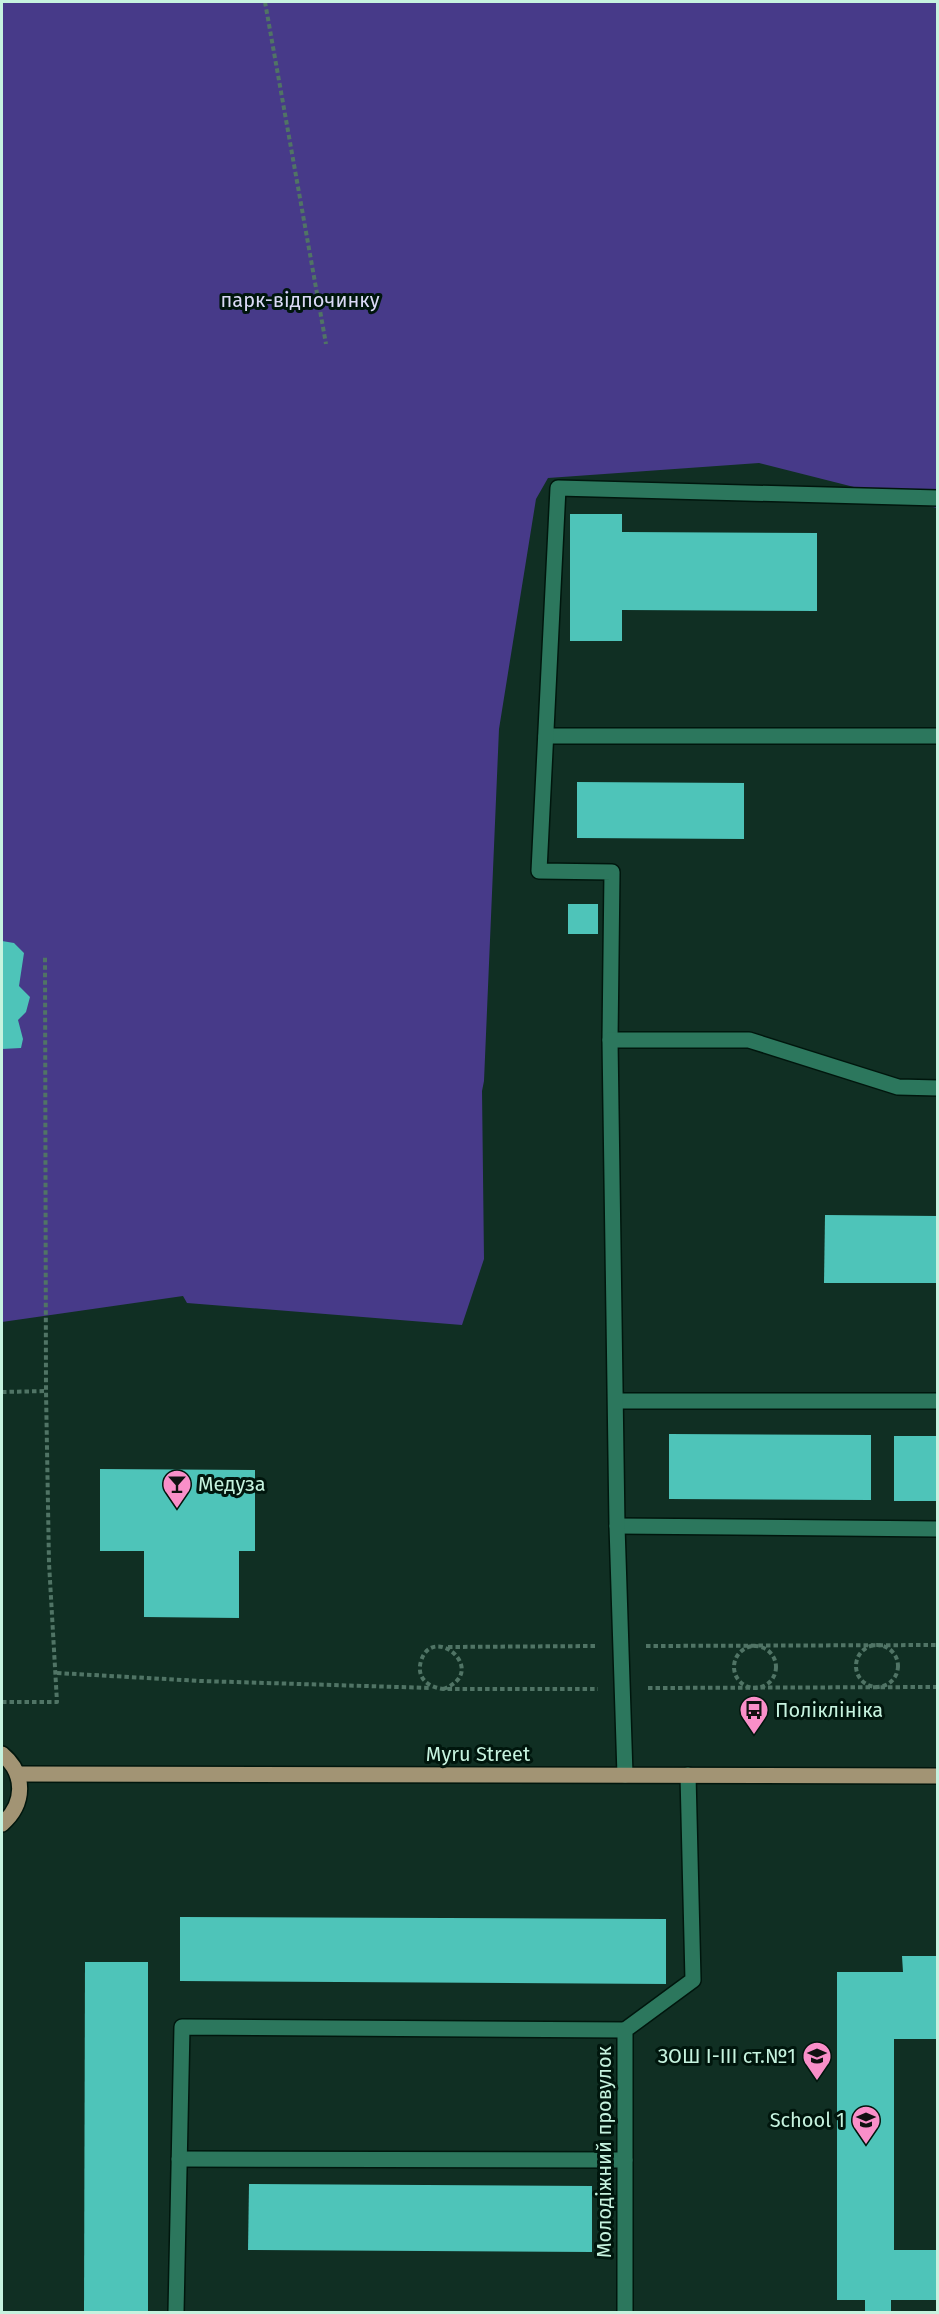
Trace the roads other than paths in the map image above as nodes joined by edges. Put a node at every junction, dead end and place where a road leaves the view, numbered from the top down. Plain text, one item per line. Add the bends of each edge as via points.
1 (938, 498) edge
2 (546, 736) junction
3 (938, 736) edge
4 (610, 1040) junction
5 (938, 1088) edge
6 (616, 1401) junction
7 (938, 1401) edge
8 (618, 1526) junction
9 (938, 1529) edge
10 (2, 1754) edge
11 (18, 1774) junction
12 (625, 1775) junction
13 (688, 1775) junction
14 (938, 1776) edge
15 (2, 1824) edge
16 (625, 2030) junction
17 (179, 2159) junction
18 (625, 2160) junction
19 (176, 2313) edge
20 (625, 2313) edge

1 - 2 lane via 558,488
2 - 3 lane
2 - 4 lane via 539,871 612,872
4 - 5 lane via 749,1040 898,1087
4 - 6 lane
6 - 7 lane
6 - 8 lane
8 - 9 lane
8 - 12 lane
10 - 11 main road
11 - 12 main road, Myru Street
11 - 15 main road via 18,1803
12 - 13 main road, Myru Street
13 - 14 main road, Myru Street
13 - 16 lane, Молодіжний провулок via 693,1980
16 - 17 lane via 182,2027
16 - 18 lane, Молодіжний провулок
17 - 18 lane
17 - 19 lane
18 - 20 lane, Молодіжний провулок

